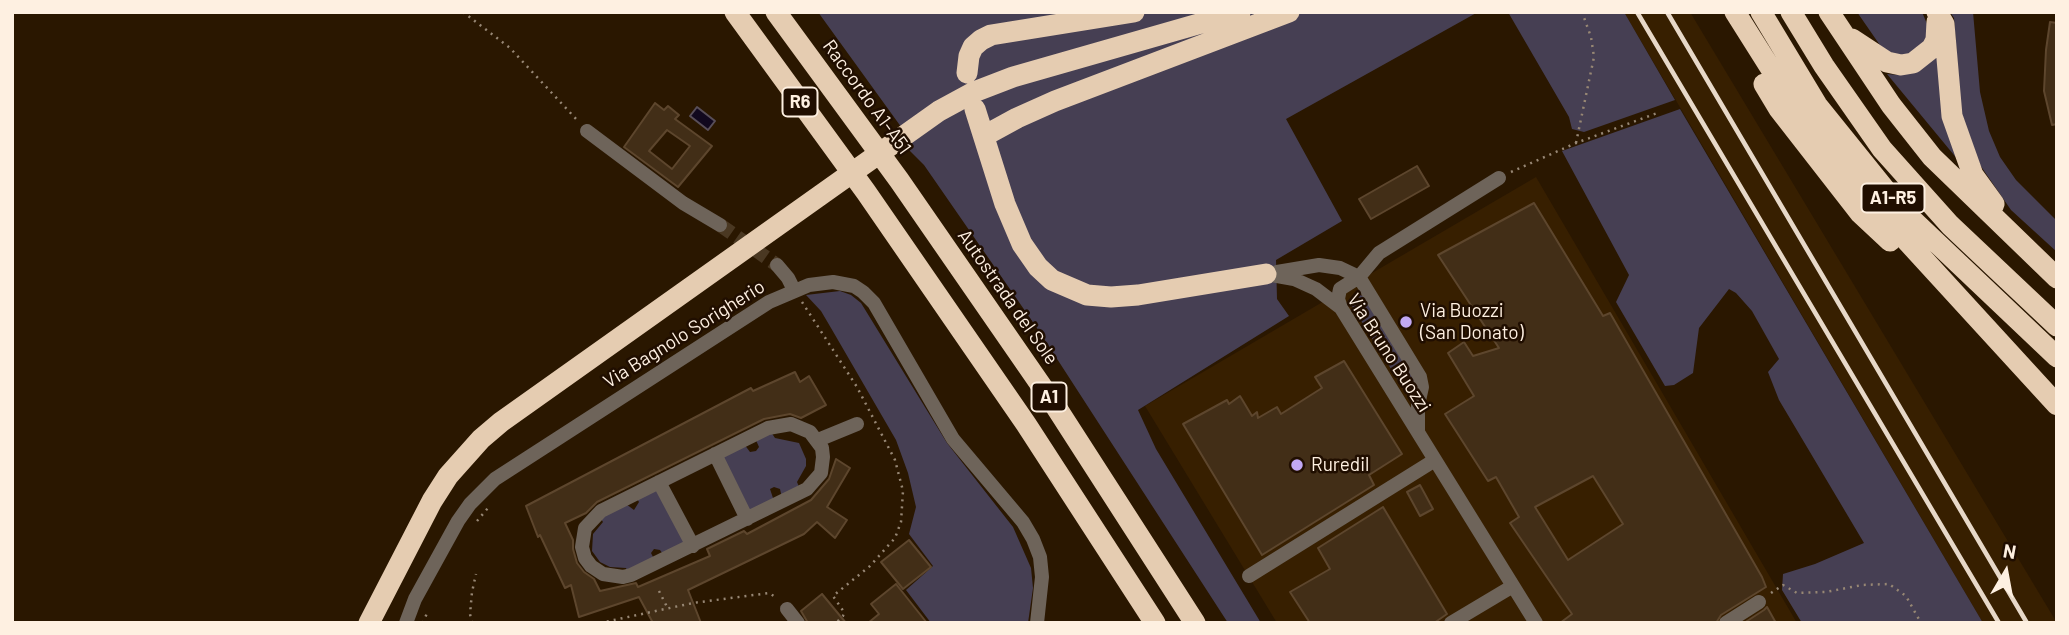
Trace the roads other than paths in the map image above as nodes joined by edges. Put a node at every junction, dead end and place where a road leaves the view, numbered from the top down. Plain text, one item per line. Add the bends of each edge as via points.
1 (735, 12) edge
2 (776, 12) edge
3 (1134, 12) edge
4 (1240, 12) edge
5 (1289, 12) edge
6 (1720, 12) edge
7 (1735, 12) edge
8 (1761, 12) edge
9 (1791, 12) edge
10 (1829, 12) edge
11 (1937, 13) edge
12 (1842, 32) junction
13 (967, 74) dead end
14 (975, 109) dead end
15 (587, 131) road end
16 (984, 136) junction
17 (895, 175) joint
18 (1499, 178) road end
19 (866, 192) joint
20 (720, 225) tunnel mouth
21 (2030, 254) junction
22 (777, 265) tunnel mouth
23 (1266, 274) junction
24 (1359, 277) junction
25 (2057, 278) edge
26 (794, 290) junction
27 (1341, 308) junction
28 (1972, 314) junction
29 (2057, 326) edge
30 (2057, 357) edge
31 (2057, 388) edge
32 (1421, 392) junction
33 (1394, 395) junction
34 (2057, 405) edge
35 (857, 424) dead end
36 (1419, 434) junction
37 (818, 440) junction
38 (715, 454) junction
39 (1435, 460) junction
40 (659, 482) junction
41 (747, 519) junction
42 (693, 546) junction
43 (1249, 576) dead end
44 (1513, 586) junction
45 (1759, 602) road end
46 (369, 621) edge
47 (406, 623) edge
48 (1038, 623) edge
49 (1155, 623) edge
50 (1195, 623) edge
51 (1451, 623) edge
52 (1536, 623) edge
53 (1726, 623) edge

1 - 19 highway, R6
2 - 17 highway, Raccordo A1-A51 / R6
3 - 13 highway via 991,35 969,55
4 - 46 highway via 1013,77 974,92 921,124 481,439 432,501
5 - 16 highway via 1055,101
6 - 28 highway via 1779,109 1860,213
7 - 28 highway via 1796,107 1872,203
8 - 30 highway, A1-R5 via 1817,105 1900,208
9 - 29 highway, A1-R5 via 1882,149 1950,225
10 - 12 highway
11 - 12 highway via 1936,40 1913,63 1887,61
11 - 21 highway via 1944,24 1952,116 1973,175
12 - 21 highway via 1932,157
14 - 16 highway
15 - 20 street
16 - 23 highway via 1022,244 1038,267 1068,289 1087,295 1138,295
17 - 50 highway, Autostrada del Sole / A1 via 1056,407
18 - 24 street via 1379,253
19 - 49 highway, A1 via 1026,424
21 - 25 highway
22 - 26 street
23 - 24 street, Via Bruno Buozzi via 1319,265
23 - 27 street, Via Bruno Buozzi via 1294,279
24 - 27 street via 1340,289
24 - 32 street, Via Bruno Buozzi via 1420,377
26 - 47 street, Via Bagnolo Sorigherio via 495,479 458,521
26 - 48 street, Via Bagnolo Sorigherio via 822,282 843,283 874,303 953,439 1033,540 1042,577
27 - 33 street, Via Bruno Buozzi
28 - 31 highway
28 - 34 highway
32 - 33 street via 1408,401
32 - 36 street, Via Bruno Buozzi
33 - 36 street, Via Bruno Buozzi
35 - 37 street
36 - 39 street, Via Bruno Buozzi
37 - 38 street via 800,426 775,426
37 - 41 street via 824,457 817,480
38 - 40 street
38 - 41 street
39 - 43 street
39 - 44 street, Via Bruno Buozzi
40 - 42 street
40 - 42 street via 590,520 582,538 585,558 603,574 622,577
41 - 42 street
44 - 51 street
44 - 52 street, Via Bruno Buozzi
45 - 53 street

